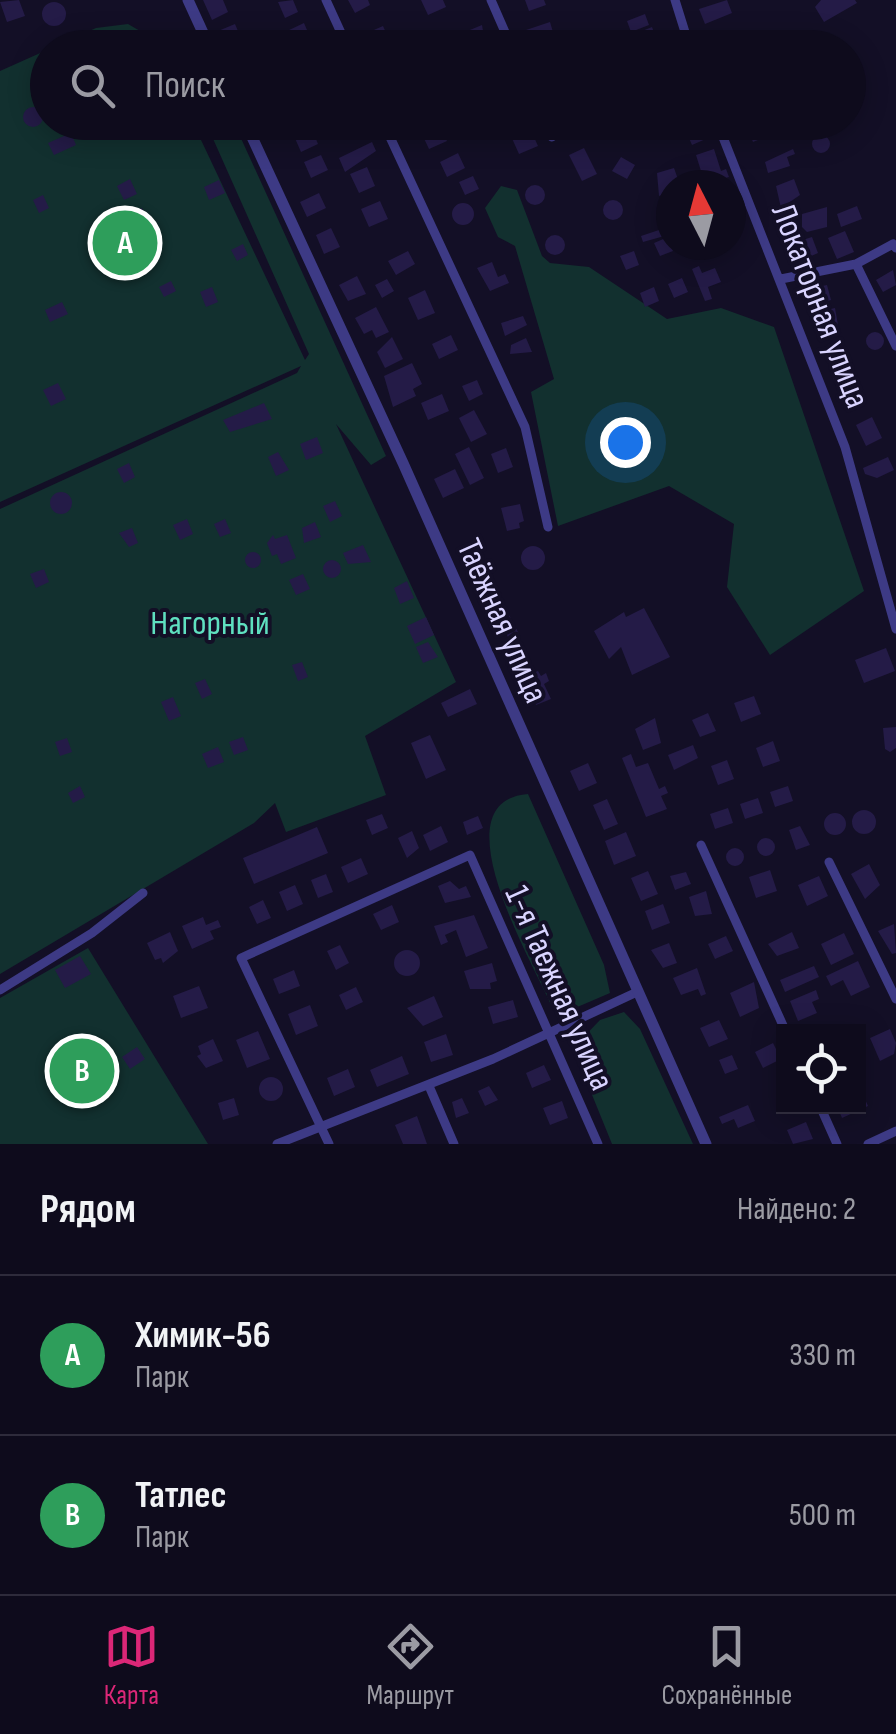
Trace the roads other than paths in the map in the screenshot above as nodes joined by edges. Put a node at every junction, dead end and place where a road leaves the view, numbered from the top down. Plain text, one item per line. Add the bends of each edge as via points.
1 (188, 0) edge
2 (326, 0) edge
3 (492, 0) edge
4 (675, 0) edge
5 (202, 30) edge
6 (340, 30) edge
7 (504, 30) edge
8 (684, 30) edge
9 (253, 140) edge
10 (391, 140) edge
11 (724, 140) edge
12 (895, 246) edge
13 (856, 264) junction
14 (781, 279) junction
15 (896, 346) edge
16 (548, 528) dead end
17 (896, 629) edge
18 (701, 845) dead end
19 (829, 862) dead end
20 (143, 893) dead end
21 (0, 990) edge
22 (638, 992) junction
23 (896, 999) edge
24 (782, 1024) edge
25 (550, 1034) junction
26 (428, 1086) junction
27 (823, 1114) edge
28 (321, 1128) junction
29 (896, 1131) edge
30 (277, 1144) edge
31 (329, 1144) edge
32 (454, 1144) edge
33 (598, 1144) edge
34 (706, 1144) edge
35 (836, 1144) edge
36 (868, 1144) edge

1 - 5 street
2 - 6 street
3 - 7 street
4 - 8 street
9 - 22 street, Таёжная улица
10 - 16 street via 525,427
11 - 14 street, Локаторная улица
12 - 13 street
13 - 14 street
13 - 15 street
14 - 17 street, Локаторная улица via 845,447
18 - 24 street
19 - 23 street
20 - 21 street
22 - 25 street
22 - 34 street, Таёжная улица
25 - 26 street
25 - 28 street, 1-я Таежная улица via 470,855 241,958
25 - 33 street, 1-я Таежная улица
26 - 28 street
26 - 32 street
27 - 35 street
28 - 30 street
28 - 31 street
29 - 36 street

